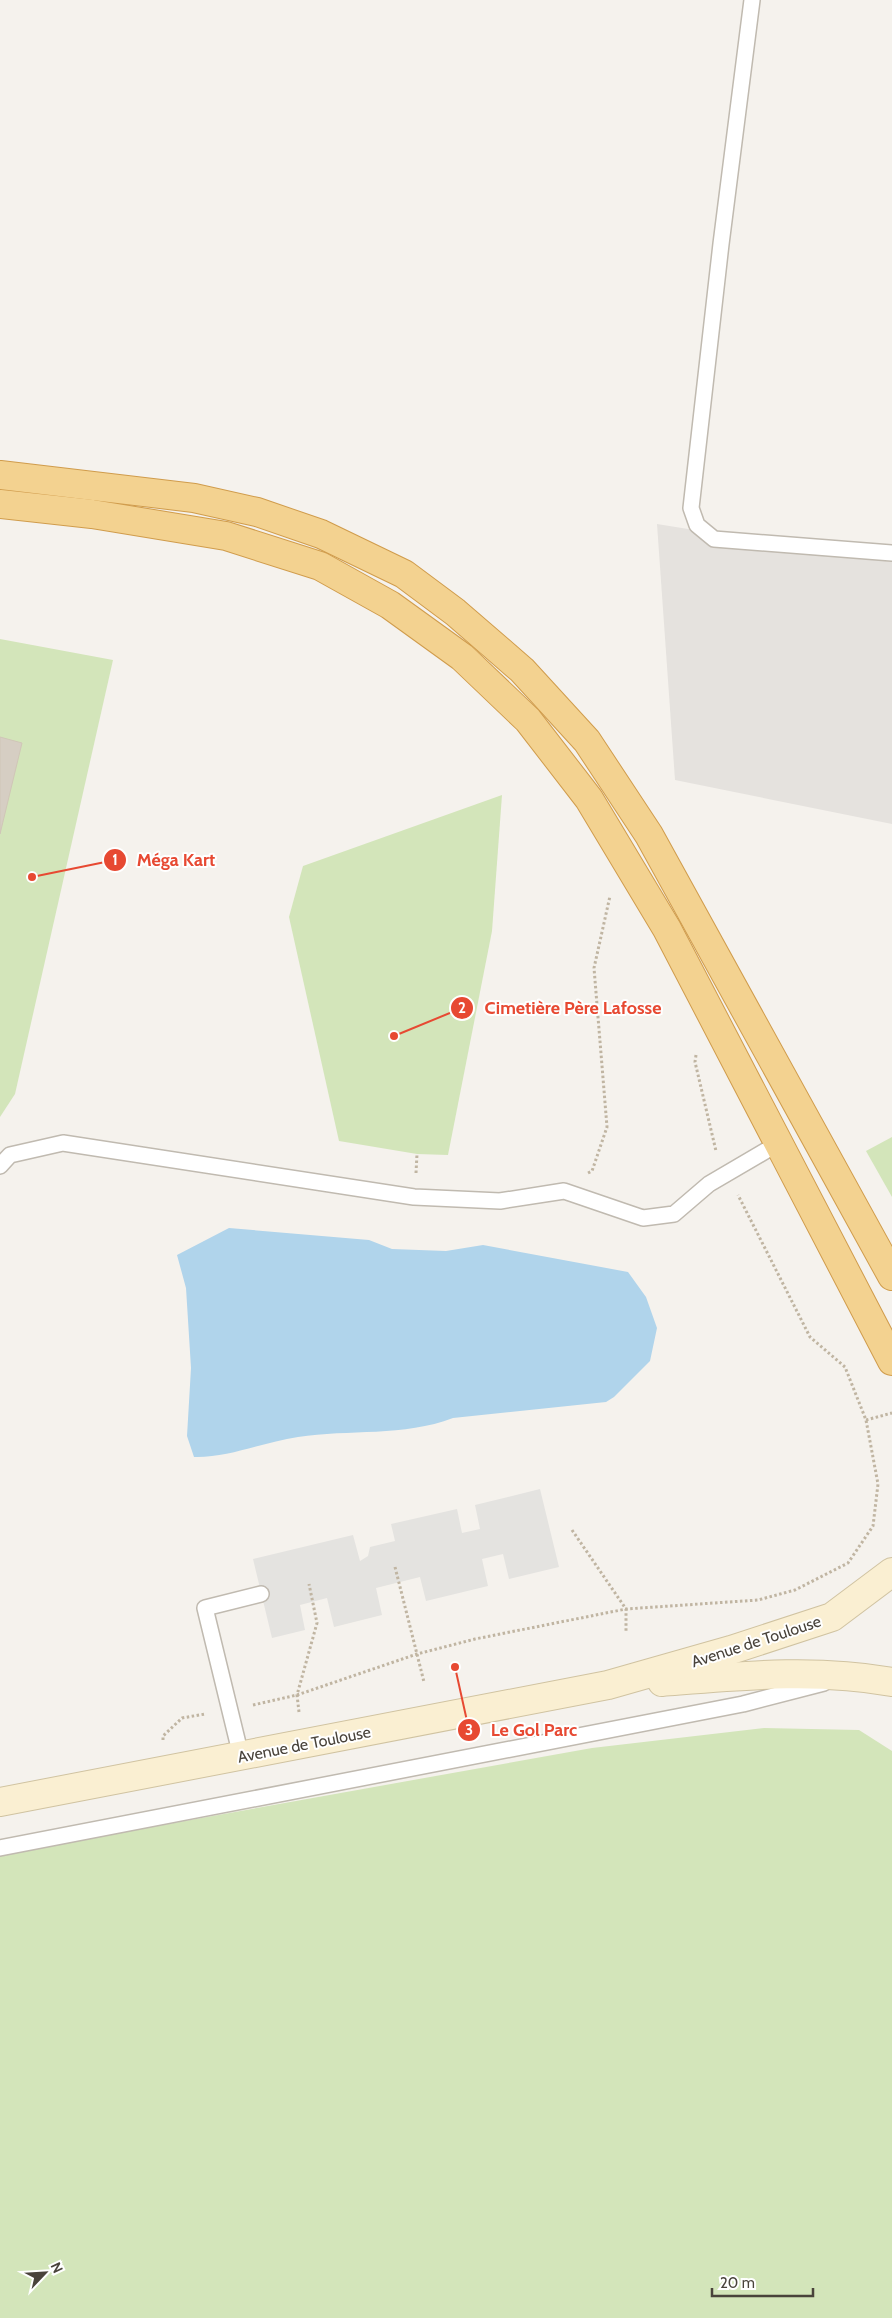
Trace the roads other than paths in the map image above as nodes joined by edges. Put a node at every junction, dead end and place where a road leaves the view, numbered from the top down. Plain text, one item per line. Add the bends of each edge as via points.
1 (752, 0) edge
2 (0, 476) edge
3 (0, 504) edge
4 (892, 553) edge
5 (779, 1143) junction
6 (0, 1166) edge
7 (892, 1276) edge
8 (892, 1361) edge
9 (892, 1572) edge
10 (260, 1594) dead end
11 (856, 1675) junction
12 (892, 1682) edge
13 (608, 1685) junction
14 (241, 1756) junction
15 (0, 1802) edge
16 (0, 1848) edge

1 - 4 lane via 691,508 697,525 714,539
2 - 7 highway via 194,498 257,512 321,534 404,574 456,612 522,670 587,741 649,835
3 - 5 highway via 92,514 226,536 320,566 390,605 462,657 528,720 589,799 667,929
5 - 6 lane via 709,1184 674,1214 644,1218 564,1191 500,1201 414,1197 63,1143 10,1155
5 - 8 highway
9 - 13 main road, Avenue de Toulouse via 832,1616 731,1650
10 - 14 lane via 206,1608
11 - 12 main road, Avenue de Toulouse
11 - 13 main road, Avenue de Toulouse via 736,1676
11 - 16 lane via 743,1704
13 - 14 main road, Avenue de Toulouse
14 - 15 main road, Avenue de Toulouse

